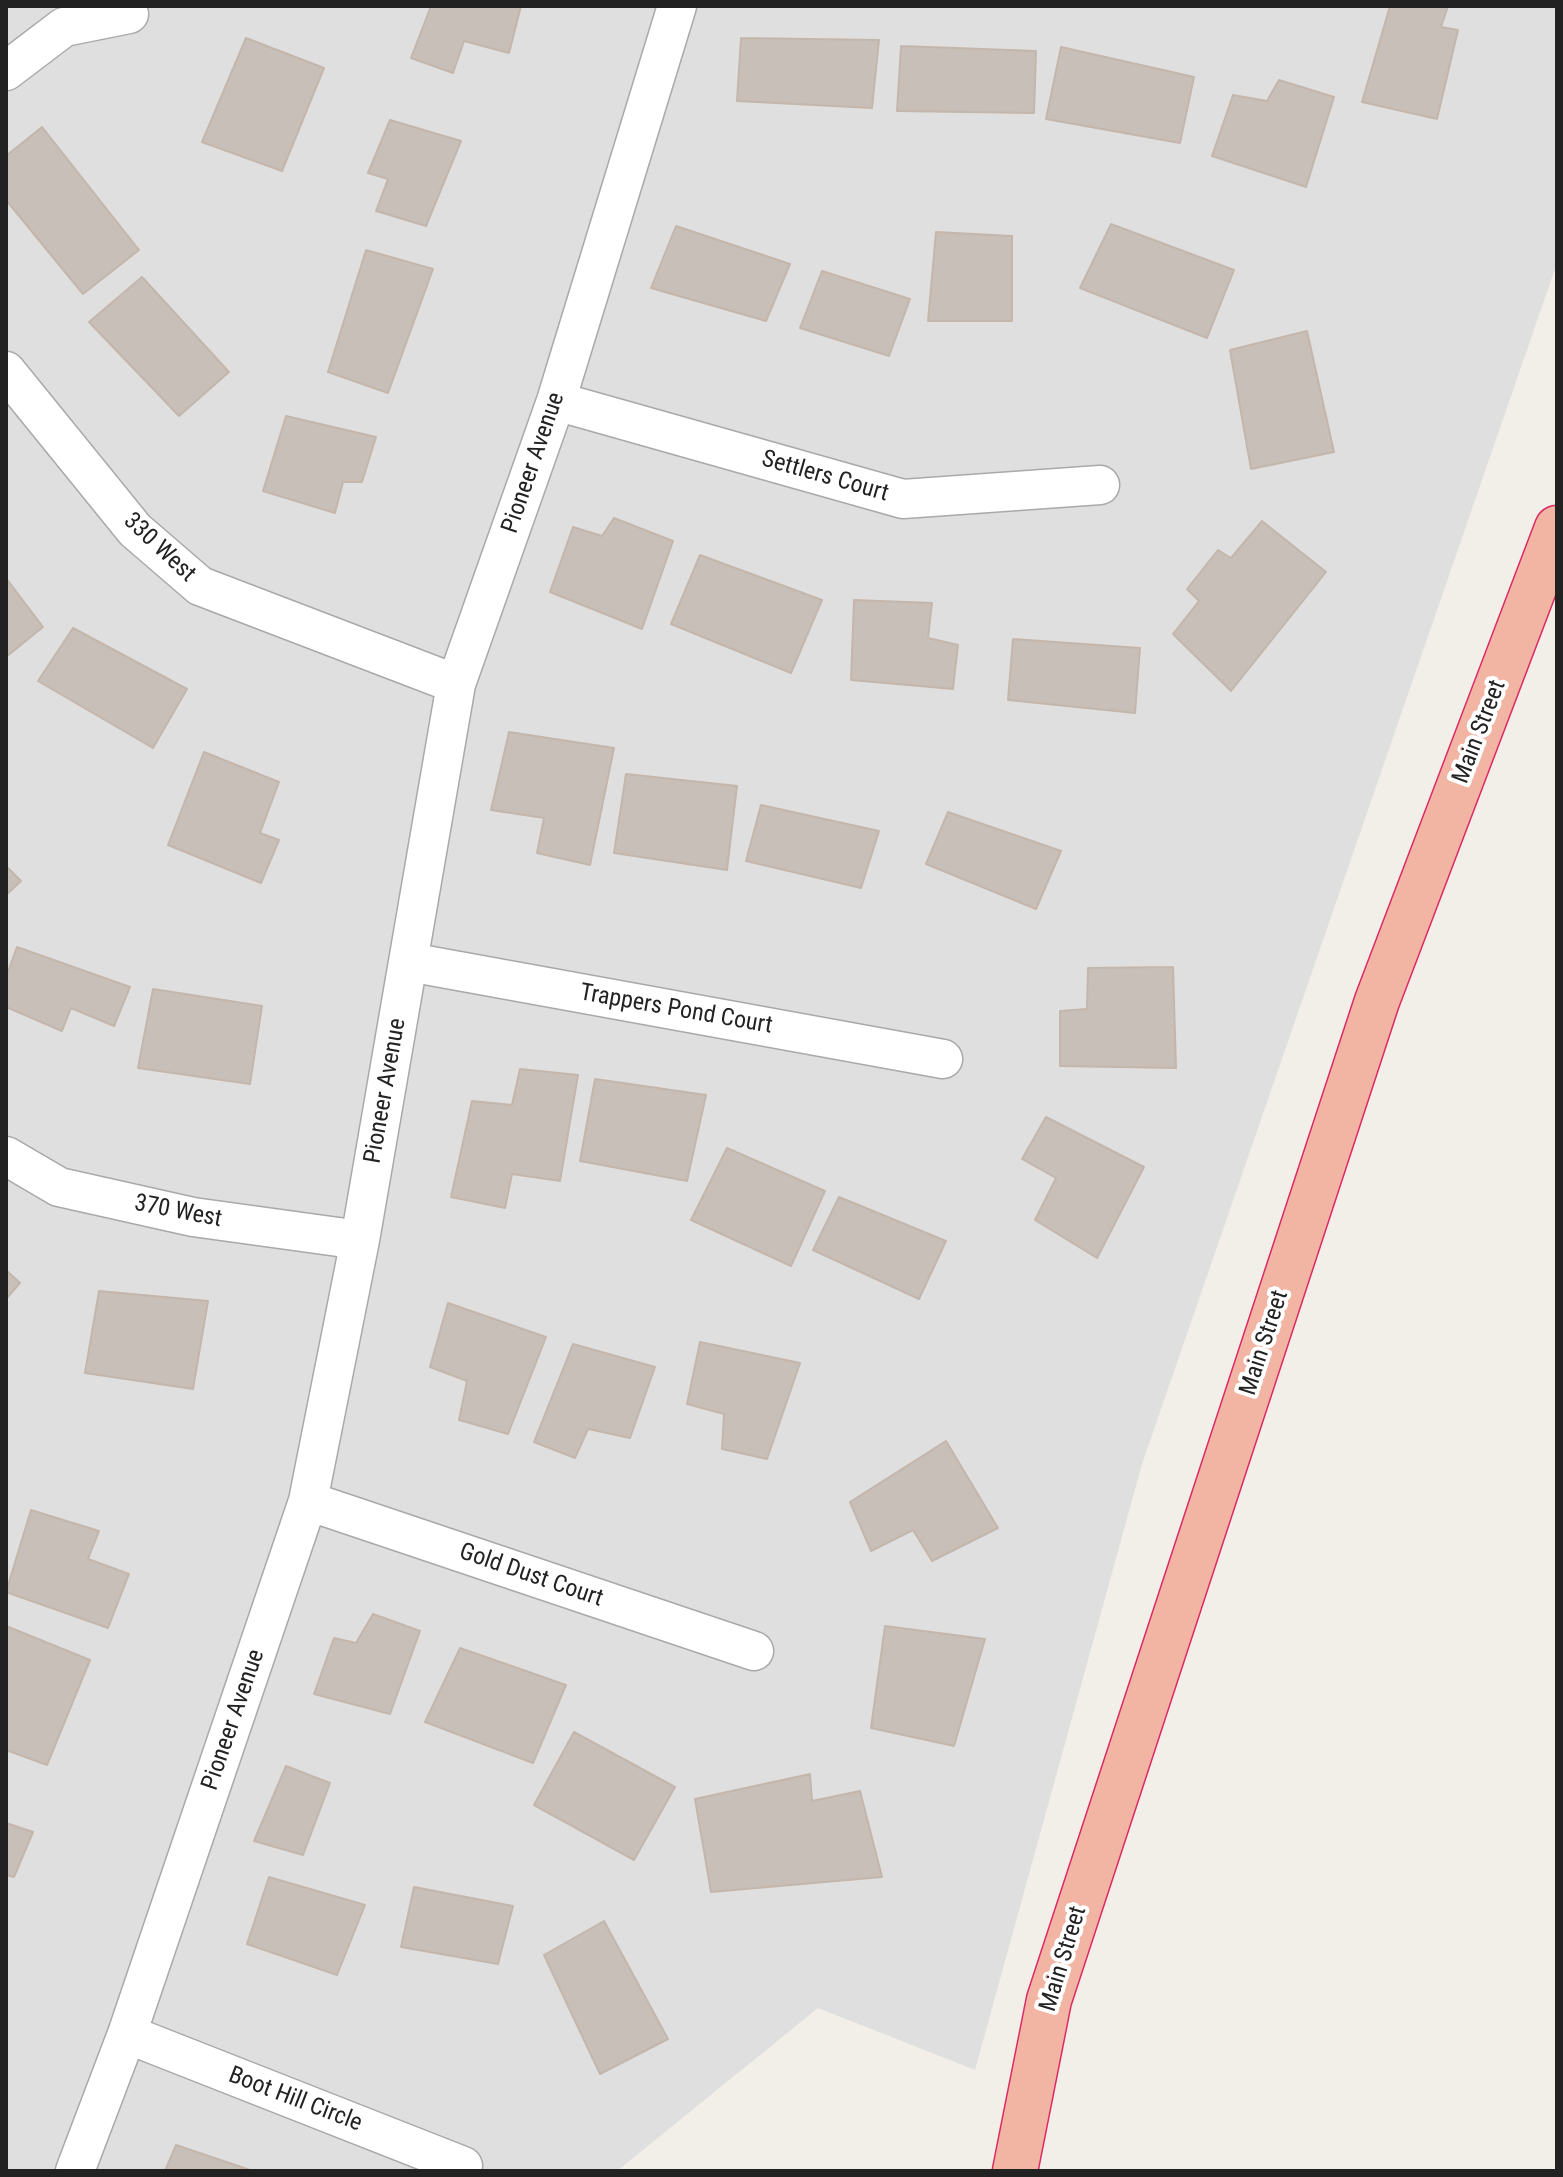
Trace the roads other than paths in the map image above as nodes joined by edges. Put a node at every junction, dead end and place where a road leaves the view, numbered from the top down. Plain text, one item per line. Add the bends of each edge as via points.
1 (677, 6) edge
2 (129, 14) dead end
3 (6, 71) edge
4 (6, 371) edge
5 (556, 401) junction
6 (1100, 485) dead end
7 (1557, 528) edge
8 (456, 684) junction
9 (409, 962) junction
10 (943, 1059) dead end
11 (6, 1156) edge
12 (360, 1240) junction
13 (308, 1501) junction
14 (754, 1651) dead end
15 (127, 2034) junction
16 (463, 2166) dead end
17 (75, 2171) edge
18 (1015, 2171) edge

1 - 5 street, Pioneer Avenue
2 - 3 street via 64,27
4 - 8 street, 330 West via 135,530 200,586
5 - 6 street, Settlers Court via 903,499
5 - 8 street, Pioneer Avenue
7 - 18 highway, Main Street via 1377,1001 1049,2000
8 - 9 street, Pioneer Avenue
9 - 10 street, Trappers Pond Court
9 - 12 street, Pioneer Avenue
11 - 12 street, 370 West via 59,1187 193,1217
12 - 13 street, Pioneer Avenue
13 - 14 street, Gold Dust Court
13 - 15 street, Pioneer Avenue
15 - 16 street, Boot Hill Circle
15 - 17 street, Pioneer Avenue

